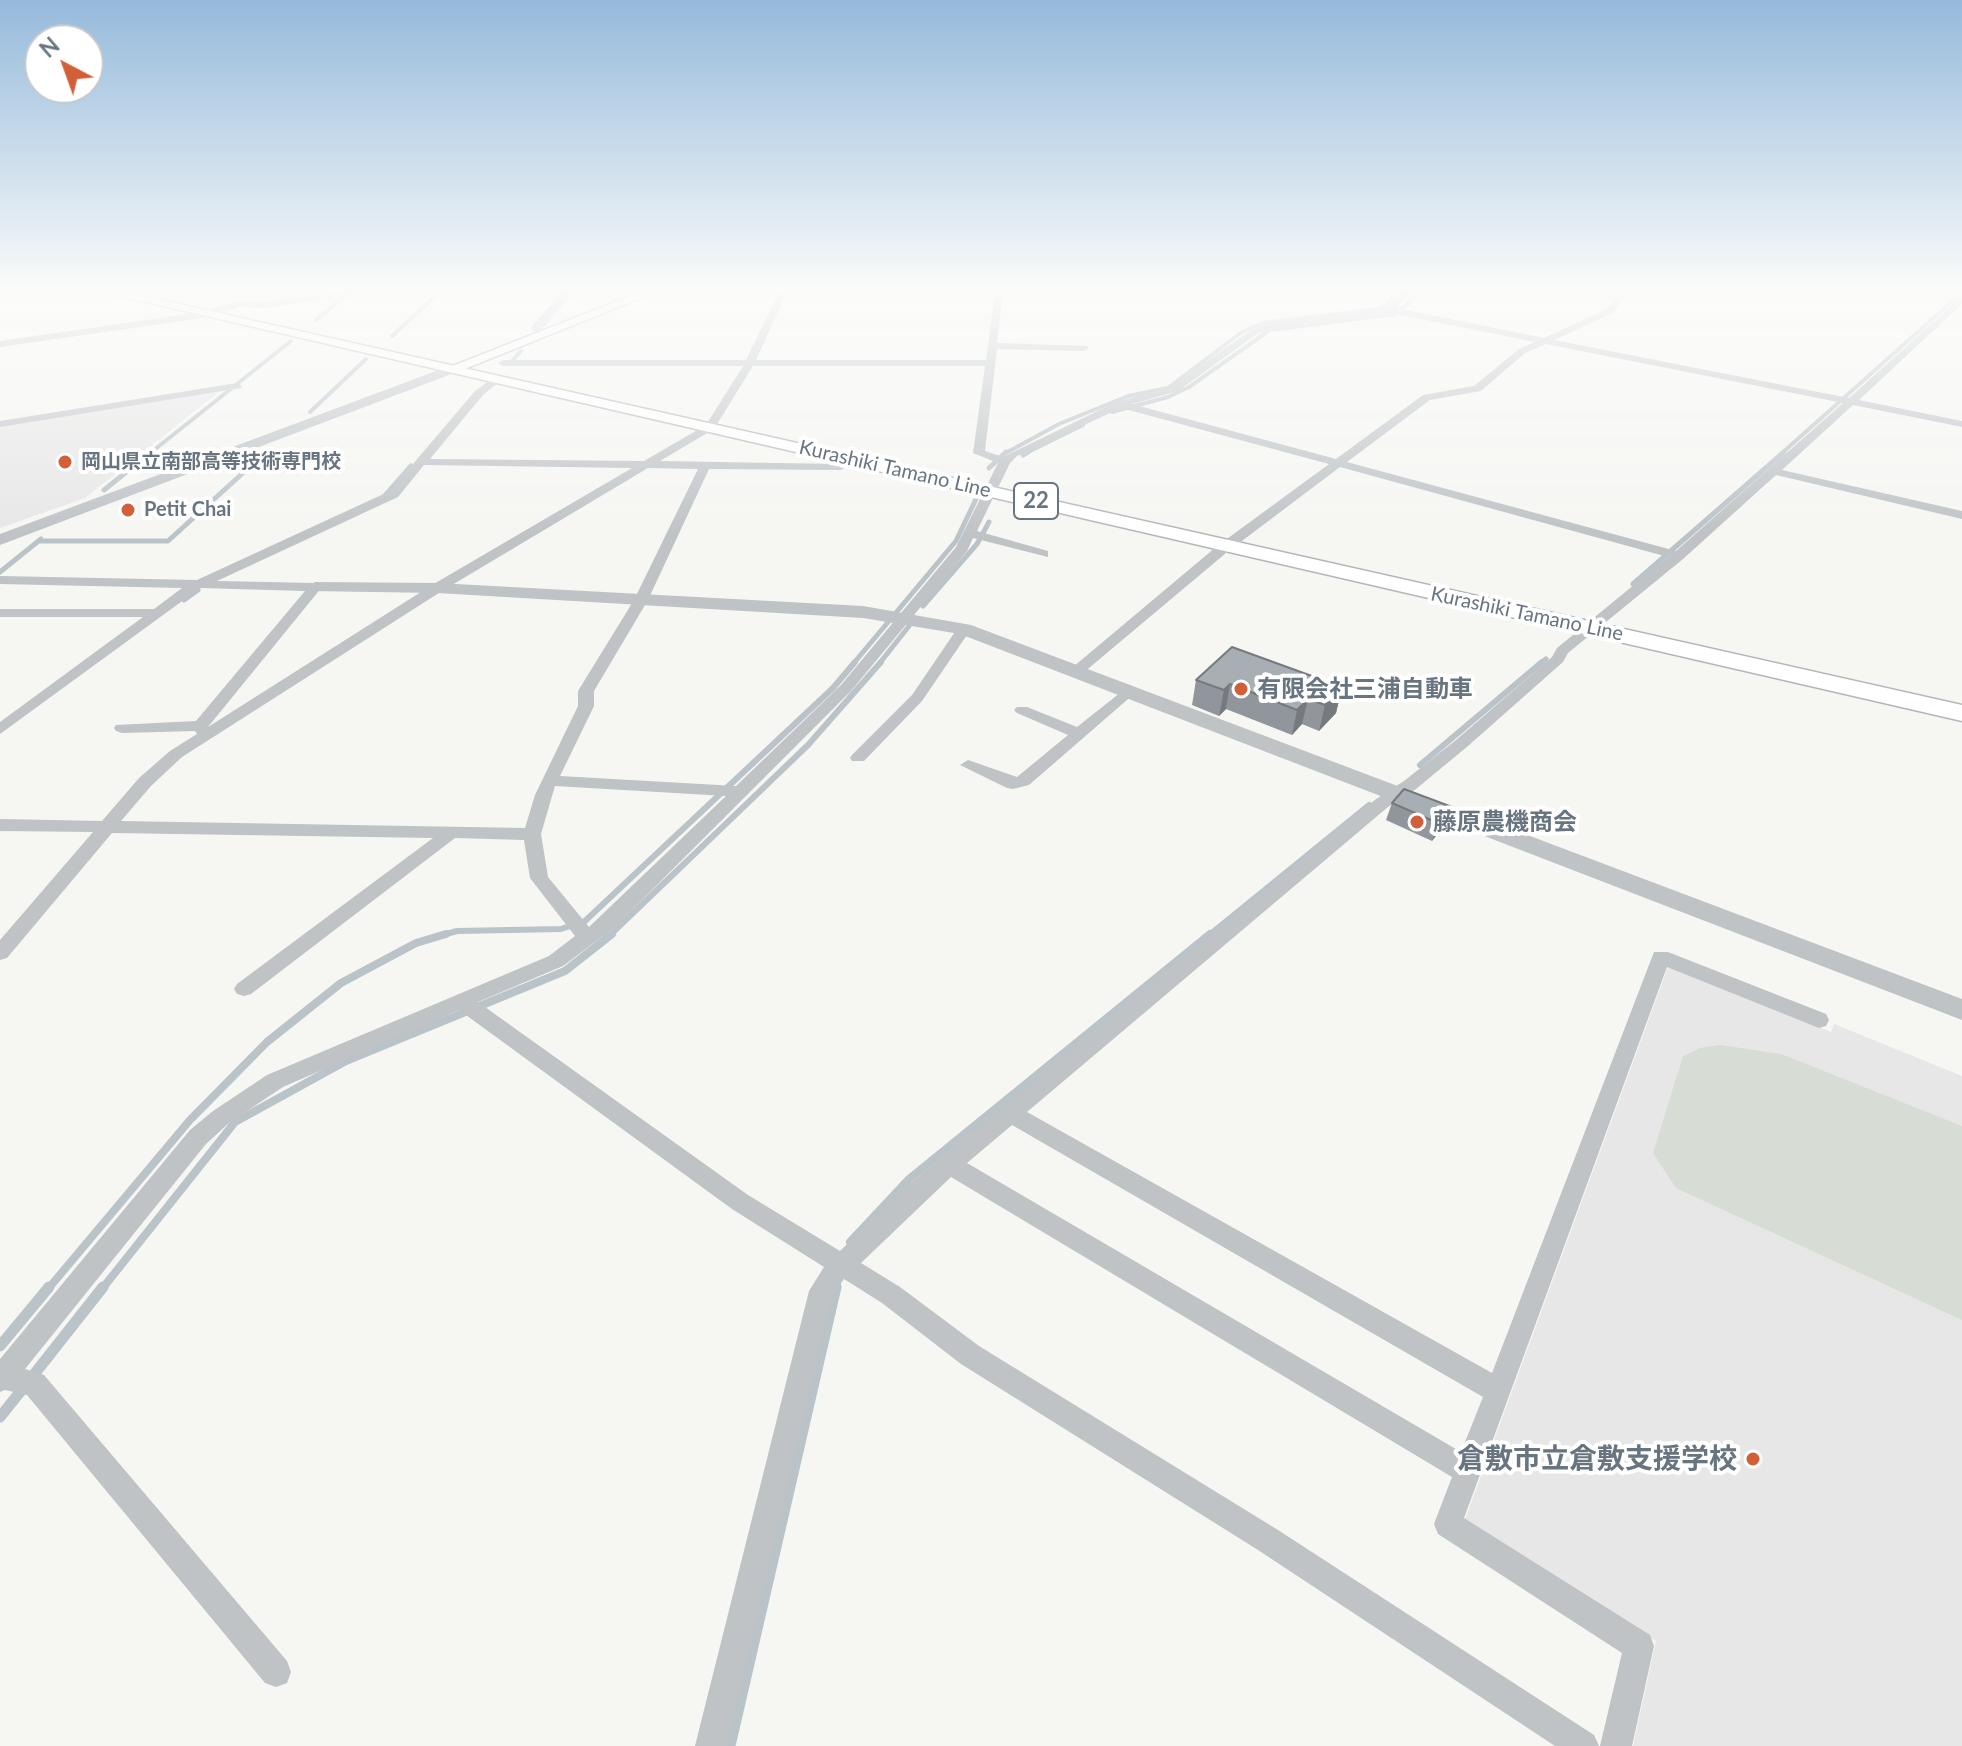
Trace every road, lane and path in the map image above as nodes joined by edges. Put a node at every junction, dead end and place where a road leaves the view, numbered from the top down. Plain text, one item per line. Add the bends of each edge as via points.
1 (439, 373) edge
2 (498, 373) edge
3 (499, 373) edge
4 (510, 373) edge
5 (743, 373) edge
6 (990, 373) edge
7 (1197, 373) edge
8 (1495, 373) edge
9 (1707, 373) edge
10 (1877, 373) edge
11 (234, 386) dead end
12 (1846, 401) junction
13 (1124, 406) junction
14 (714, 422) junction
15 (0, 424) edge
16 (1962, 424) edge
17 (851, 460) junction
18 (422, 462) junction
19 (1338, 463) junction
20 (648, 466) junction
21 (705, 466) junction
22 (996, 469) junction
23 (1773, 471) junction
24 (1962, 515) edge
25 (979, 536) junction
26 (0, 540) edge
27 (1236, 540) junction
28 (1043, 554) dead end
29 (1672, 554) junction
30 (0, 580) edge
31 (199, 584) junction
32 (315, 587) junction
33 (437, 588) junction
34 (641, 600) junction
35 (0, 613) edge
36 (153, 613) junction
37 (895, 615) junction
38 (1597, 622) junction
39 (964, 629) junction
40 (1078, 670) junction
41 (1130, 690) junction
42 (1962, 694) edge
43 (1022, 710) dead end
44 (1962, 713) edge
45 (122, 728) dead end
46 (0, 729) edge
47 (203, 730) junction
48 (1079, 734) junction
49 (858, 758) dead end
50 (968, 765) dead end
51 (550, 781) junction
52 (730, 791) junction
53 (1399, 793) junction
54 (0, 825) edge
55 (106, 828) junction
56 (451, 833) junction
57 (532, 834) junction
58 (580, 930) junction
59 (0, 953) edge
60 (244, 989) dead end
61 (466, 1006) junction
62 (1962, 1010) edge
63 (1819, 1020) dead end
64 (1012, 1114) junction
65 (949, 1164) junction
66 (840, 1266) junction
67 (14, 1380) edge
68 (1496, 1390) junction
69 (1466, 1470) junction
70 (276, 1672) dead end
71 (711, 1746) edge
72 (1583, 1746) edge
73 (1616, 1746) edge

1 - 26 street
2 - 18 street
3 - 14 main road, Kurashiki Tamano Line / 22
4 - 14 main road, Kurashiki Tamano Line / 22
5 - 14 street
6 - 22 street via 979,453
7 - 13 street via 1174,389
8 - 19 street via 1477,389 1427,397
9 - 12 street
10 - 12 street
11 - 15 street
12 - 16 street
12 - 23 street
13 - 19 street
13 - 22 street
14 - 17 main road, Kurashiki Tamano Line / 22
14 - 20 street
14 - 22 main road, Kurashiki Tamano Line / 22
17 - 21 street via 841,467
17 - 22 main road, Kurashiki Tamano Line / 22
18 - 20 street
18 - 31 street via 382,501
19 - 27 street
19 - 29 street
20 - 21 street
20 - 33 street
21 - 34 street
22 - 25 street
22 - 27 main road, Kurashiki Tamano Line / 22
23 - 24 street
23 - 29 street
25 - 28 street
25 - 37 street
27 - 38 main road, Kurashiki Tamano Line / 22
27 - 40 street
29 - 38 street
30 - 31 street
31 - 32 street
31 - 36 street
32 - 33 street
32 - 47 street
33 - 34 street
33 - 47 street
34 - 37 street
34 - 51 street via 586,691 586,706
35 - 36 street
36 - 46 street
37 - 39 street
37 - 52 street via 846,688
38 - 42 main road, Kurashiki Tamano Line / 22
38 - 44 main road, Kurashiki Tamano Line / 22
38 - 53 street
39 - 40 street
39 - 49 street via 917,698
40 - 41 street
41 - 48 street
41 - 53 street
43 - 48 street
45 - 47 street
47 - 55 street via 145,782
48 - 50 street via 1013,784
51 - 52 street
51 - 57 street
52 - 58 street
53 - 62 street
53 - 64 street
54 - 55 street
55 - 56 street
55 - 59 street
56 - 57 street
56 - 60 street
57 - 58 street via 539,878
58 - 61 street via 556,961
61 - 66 street via 740,1202
61 - 67 street via 306,1066 221,1117 198,1137
63 - 68 street via 1661,957
64 - 65 street
64 - 68 street
65 - 66 street
65 - 69 street
66 - 71 street via 821,1291
66 - 72 street via 891,1295 970,1355 1268,1540
67 - 70 street
68 - 69 street
69 - 73 street via 1448,1524 1639,1646

